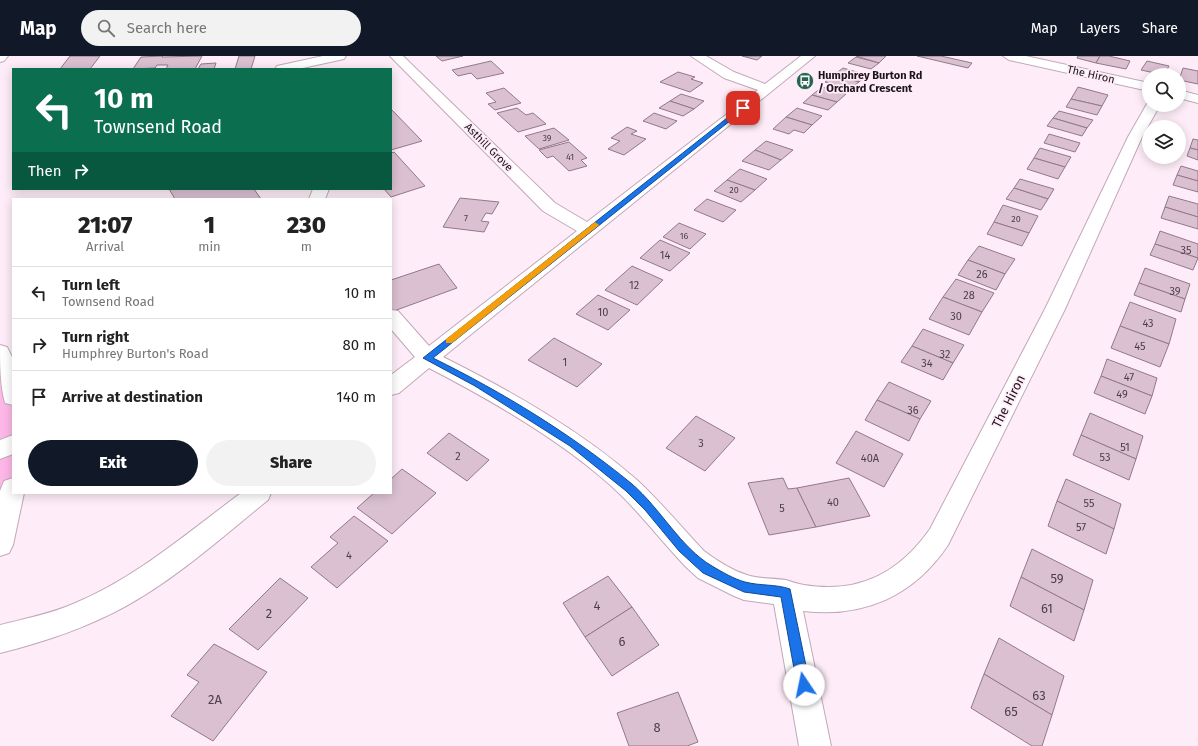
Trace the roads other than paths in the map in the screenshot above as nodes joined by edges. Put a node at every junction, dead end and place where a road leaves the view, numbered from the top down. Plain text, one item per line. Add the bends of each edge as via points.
1 (340, 56) edge
2 (396, 56) edge
3 (697, 56) edge
4 (809, 56) edge
5 (1009, 56) edge
6 (286, 68) edge
7 (1142, 85) edge
8 (767, 90) junction
9 (1186, 96) edge
10 (1198, 99) edge
11 (1149, 112) edge
12 (588, 230) junction
13 (392, 317) edge
14 (0, 352) edge
15 (427, 358) junction
16 (392, 386) edge
17 (12, 392) edge
18 (12, 444) edge
19 (0, 450) edge
20 (12, 492) edge
21 (258, 494) edge
22 (0, 545) edge
23 (786, 593) junction
24 (0, 639) edge
25 (815, 746) edge

1 - 6 street
2 - 12 street, Asthill Grove via 549,207
3 - 8 street via 736,78
4 - 8 street
5 - 7 street, The Hiron
8 - 12 street
9 - 10 street
11 - 23 street, The Hiron via 1055,309 939,537 928,553 892,584 868,594 838,600 804,598
12 - 15 street
13 - 15 street
14 - 17 street
15 - 16 street
15 - 23 street, The Hiron via 478,384 573,443 629,488 649,507 682,548 707,569 744,586
18 - 19 street
20 - 22 street
21 - 24 street via 138,585 95,608 59,623
23 - 25 street

